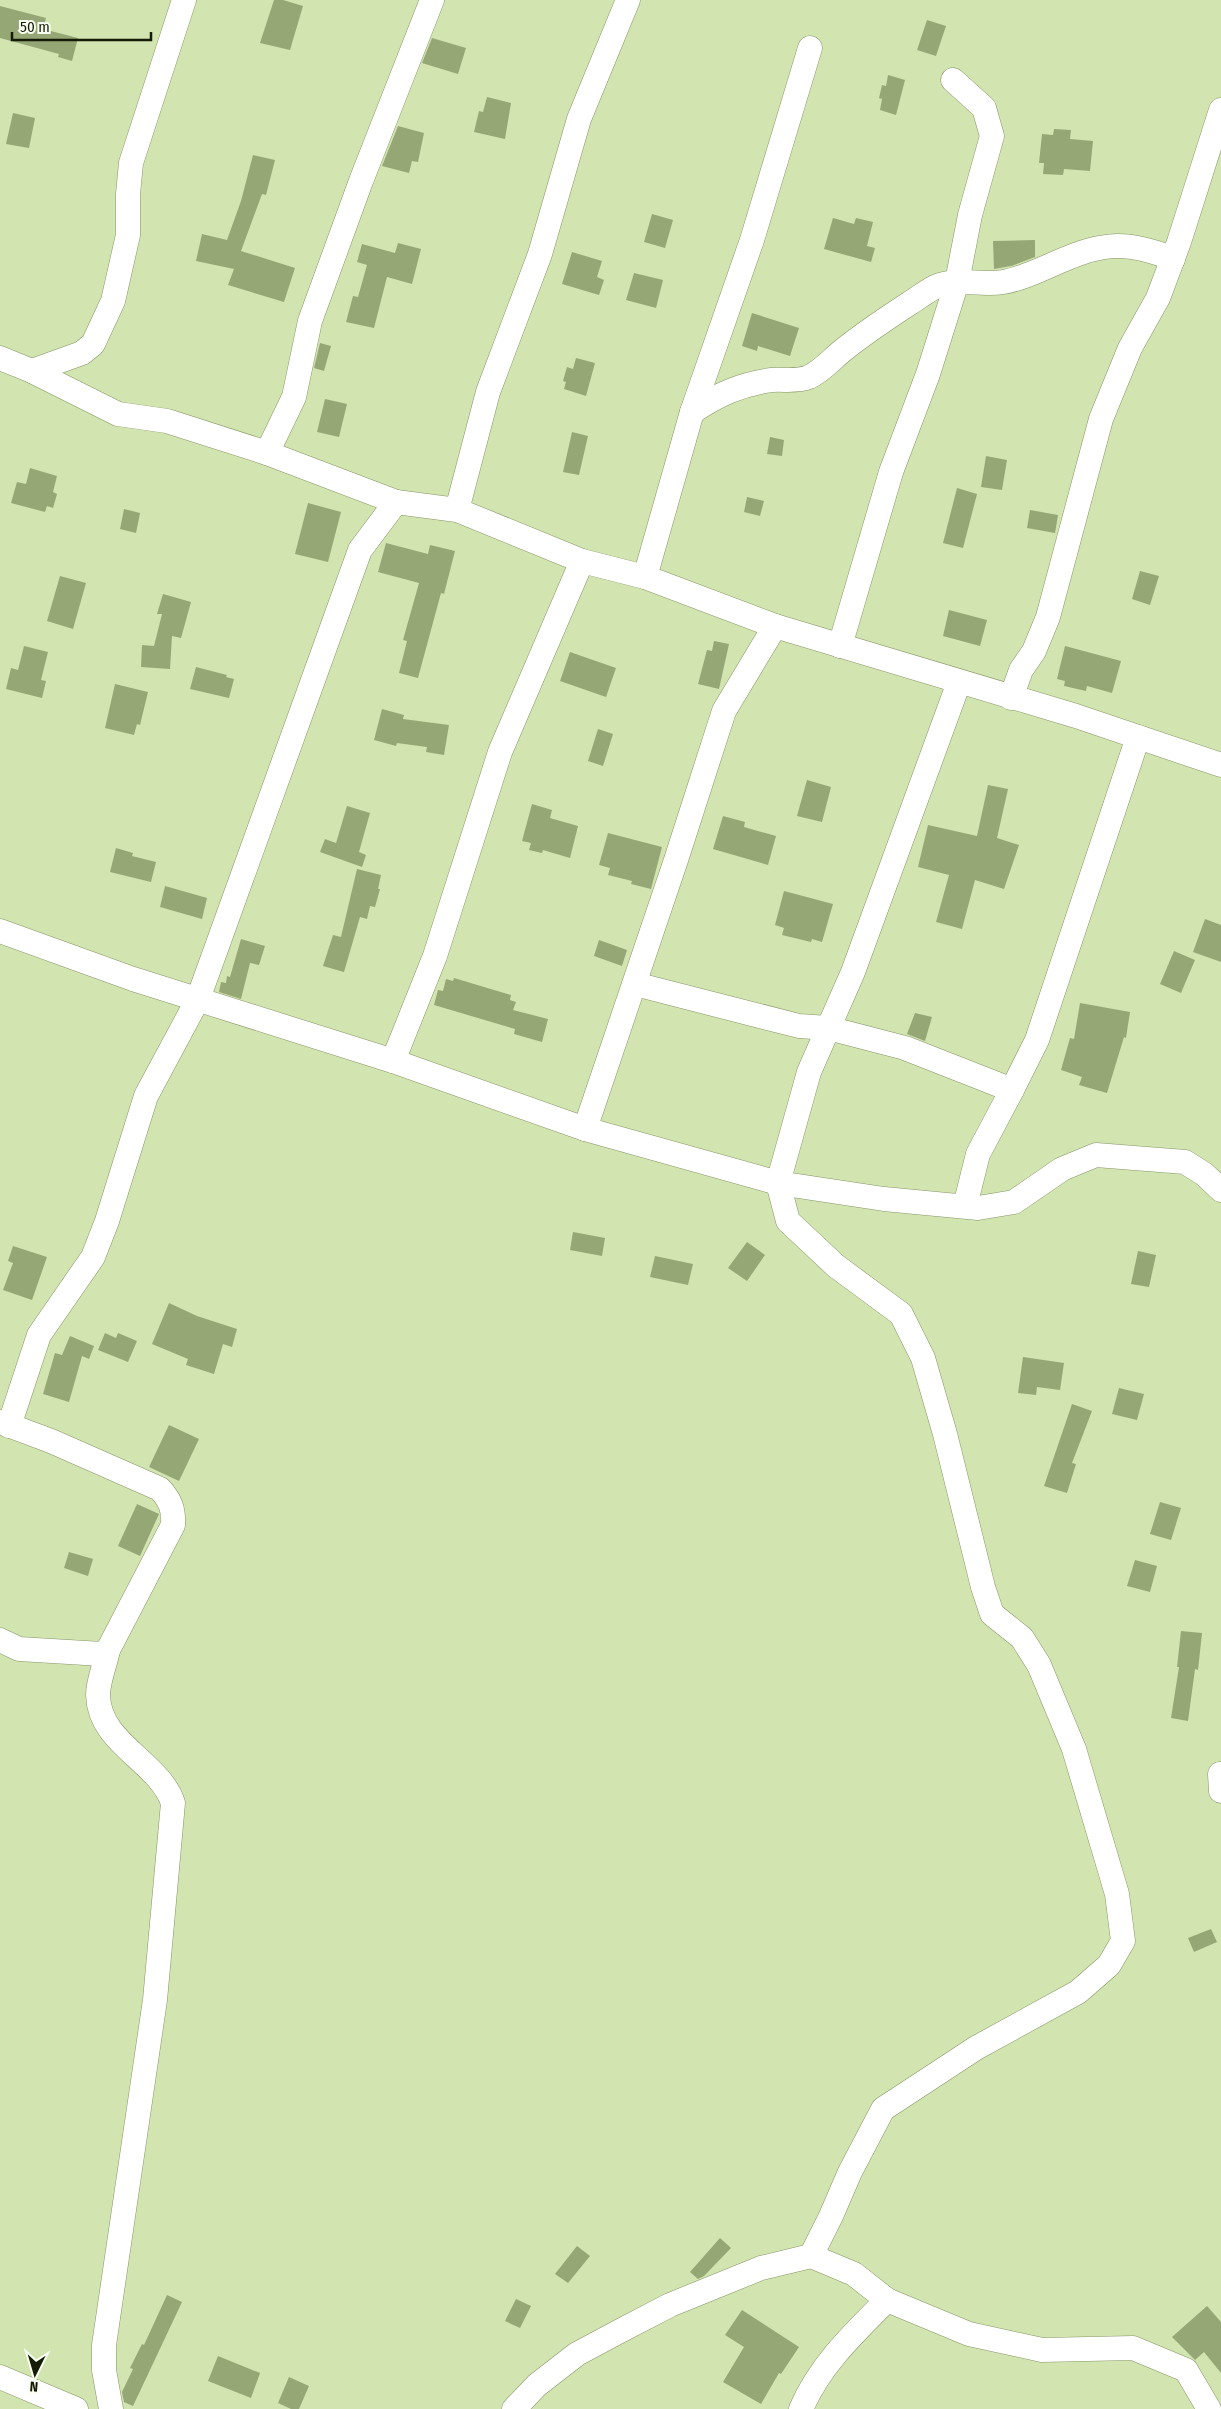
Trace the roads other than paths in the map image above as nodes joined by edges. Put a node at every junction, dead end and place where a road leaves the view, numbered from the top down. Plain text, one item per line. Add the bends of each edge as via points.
1 (184, 0) edge
2 (432, 0) edge
3 (628, 0) edge
4 (810, 48) dead end
5 (953, 80) dead end
6 (1221, 110) edge
7 (1172, 259) junction
8 (957, 282) junction
9 (0, 358) edge
10 (32, 371) junction
11 (692, 412) junction
12 (267, 453) junction
13 (396, 502) junction
14 (457, 510) junction
15 (582, 561) junction
16 (645, 577) junction
17 (775, 626) junction
18 (840, 646) junction
19 (959, 682) junction
20 (1011, 698) junction
21 (1138, 737) junction
22 (1221, 765) edge
23 (0, 931) edge
24 (635, 984) junction
25 (198, 999) junction
26 (828, 1028) junction
27 (393, 1061) junction
28 (1012, 1090) junction
29 (585, 1129) junction
30 (778, 1183) junction
31 (1221, 1190) edge
32 (965, 1206) junction
33 (4, 1424) edge
34 (0, 1640) edge
35 (108, 1650) junction
36 (811, 2256) junction
37 (887, 2300) junction
38 (0, 2377) edge
39 (76, 2409) edge
40 (111, 2409) edge
41 (514, 2409) edge
42 (800, 2409) edge
43 (1209, 2409) edge

1 - 10 street via 131,163 128,235 113,301 93,344 62,362
2 - 12 street via 310,321 294,397
3 - 14 street via 579,119 540,254 488,392
4 - 11 street via 752,240
5 - 8 street via 984,108 992,136 970,215
6 - 7 street
7 - 8 street via 1135,246 1113,245 1088,251 1025,278 1000,283
7 - 20 street via 1158,298 1130,348 1101,419 1048,617 1034,651 1021,670
8 - 11 street via 936,286 884,320 809,377 759,382 727,390
8 - 18 street via 928,374 891,472
9 - 10 street
10 - 12 street via 118,414 167,421
11 - 16 street
12 - 13 street
13 - 14 street
13 - 25 street via 360,550
14 - 15 street
15 - 16 street
15 - 27 street via 500,752 436,956
16 - 17 street
17 - 18 street
17 - 24 street via 724,711
18 - 19 street
19 - 20 street
19 - 26 street via 853,972
20 - 21 street
21 - 22 street
21 - 28 street via 1037,1040
23 - 25 street
24 - 26 street via 799,1026
24 - 29 street
25 - 27 street
25 - 33 street via 146,1096 93,1257 39,1335
26 - 28 street via 905,1048
26 - 30 street via 809,1072
27 - 29 street
28 - 32 street via 978,1154
29 - 30 street
30 - 32 street via 884,1199
30 - 36 street via 788,1221 836,1266 901,1314 922,1358 992,1614 1022,1638 1039,1665 1074,1749 1116,1894 1123,1941 1108,1965 1078,1992 976,2048 883,2109
31 - 32 street via 1185,1162 1096,1155 1062,1169 1014,1202 978,1208
33 - 35 street via 160,1489 169,1499 173,1525
34 - 35 street via 19,1649 102,1654
35 - 40 street via 98,1694 104,1721 163,1783 173,1803 155,2000 104,2345 104,2370
36 - 37 street via 854,2274
36 - 41 street via 761,2268 670,2305 576,2354 537,2385
37 - 42 street via 834,2354 810,2388
37 - 43 street via 969,2334 1042,2350 1133,2348 1186,2370
38 - 39 street

